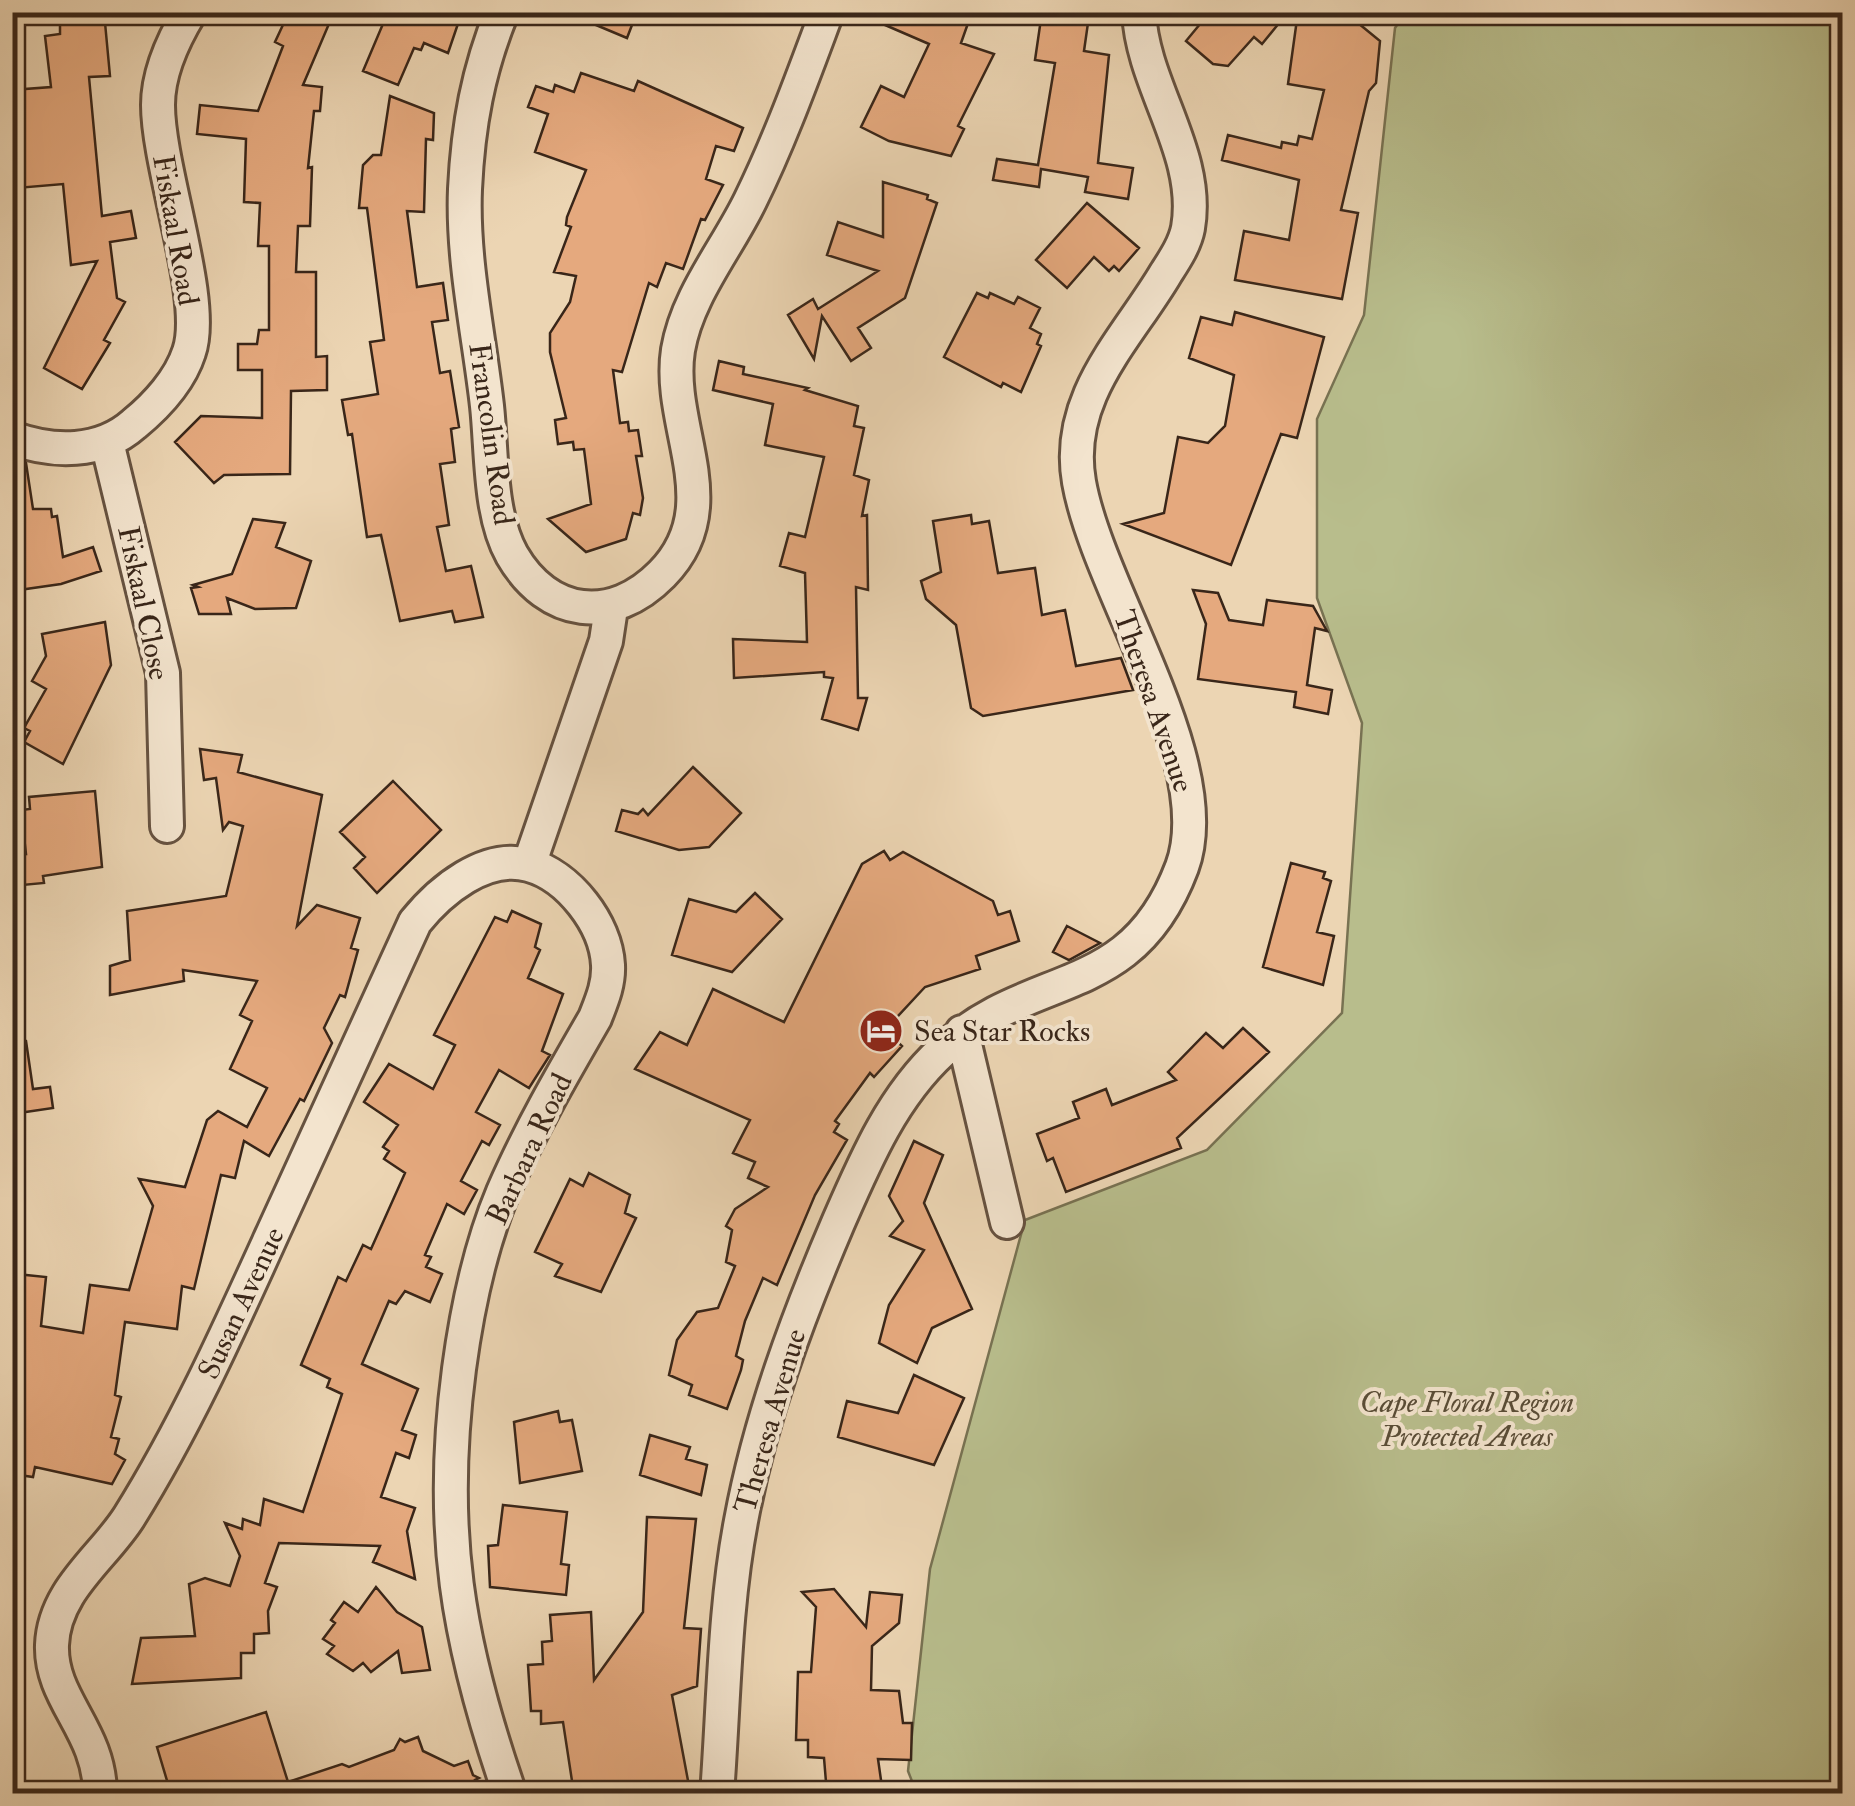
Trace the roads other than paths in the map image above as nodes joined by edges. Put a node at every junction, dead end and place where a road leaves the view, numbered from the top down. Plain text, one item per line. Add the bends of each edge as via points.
1 (190, 12) edge
2 (502, 12) edge
3 (827, 12) edge
4 (1139, 12) edge
5 (12, 438) edge
6 (107, 442) junction
7 (612, 608) junction
8 (167, 826) dead end
9 (528, 865) junction
10 (962, 1032) junction
11 (1007, 1222) dead end
12 (100, 1794) edge
13 (510, 1794) edge
14 (717, 1794) edge

1 - 6 street, Fiskaal Road via 167,56 158,101 192,309 190,351 144,416
2 - 7 street, Francolin Road via 474,94 465,194 501,520 511,552 552,598 580,608
3 - 7 street via 750,202 689,312 678,350 676,381 696,476 694,515 664,573
4 - 10 street, Theresa Avenue via 1146,62 1181,154 1188,229 1146,309 1098,376 1083,411 1078,480 1169,728 1189,798 1190,835 1170,896 1128,952
5 - 6 street via 71,449
6 - 8 street, Fiskaal Close via 163,674
7 - 9 street
9 - 12 street, Susan Avenue via 478,870 432,901 415,922 206,1380 126,1521 78,1577 52,1642 56,1675 97,1758
9 - 13 street, Barbara Road via 575,895 602,939 608,964 595,1018 502,1195 468,1300 454,1410 448,1468 455,1593 472,1675
10 - 11 street
10 - 14 street, Theresa Avenue via 888,1117 816,1276 760,1433 740,1526

